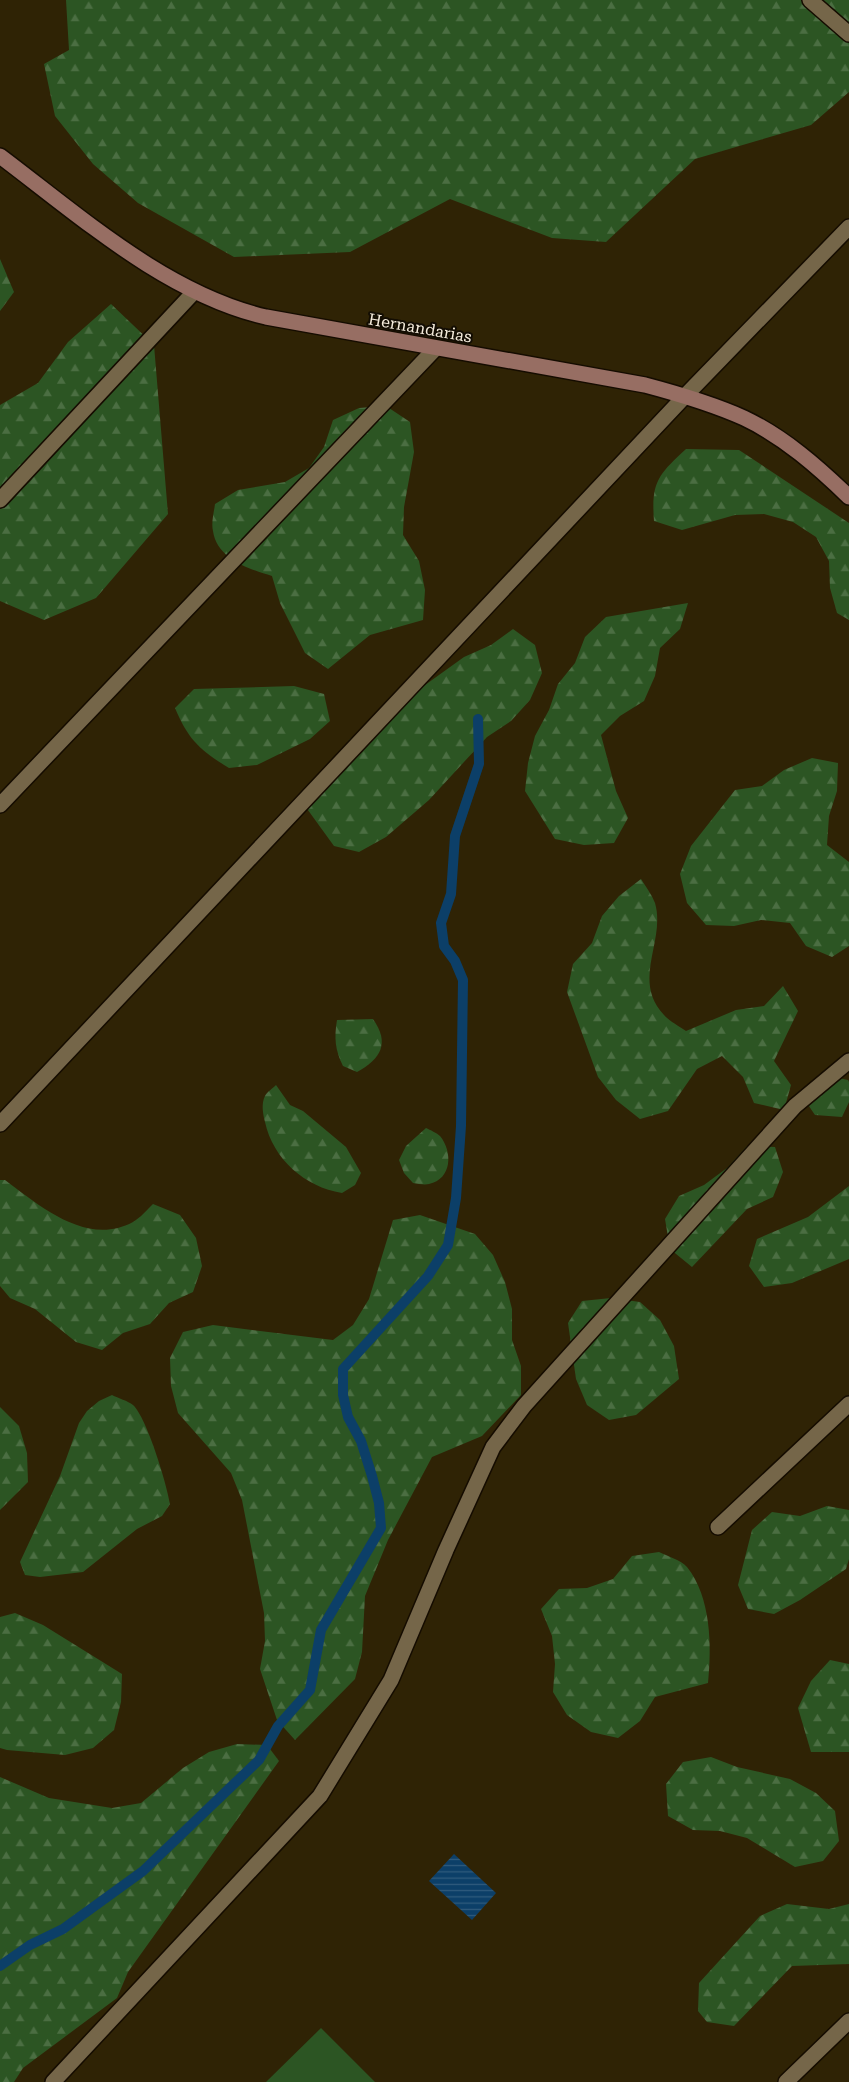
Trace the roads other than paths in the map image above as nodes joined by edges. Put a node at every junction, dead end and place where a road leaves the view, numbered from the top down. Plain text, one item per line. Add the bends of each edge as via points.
1 (810, 0) edge
2 (849, 34) edge
3 (0, 156) edge
4 (849, 226) edge
5 (194, 292) junction
6 (435, 349) junction
7 (685, 396) junction
8 (849, 497) edge
9 (0, 500) edge
10 (0, 804) edge
11 (849, 1061) edge
12 (0, 1124) edge
13 (849, 1404) edge
14 (718, 1527) dead end
15 (849, 2021) edge
16 (53, 2082) edge
17 (786, 2082) edge

1 - 2 street
3 - 5 street, Hernandarias via 144,262
4 - 7 street
5 - 6 street, Hernandarias via 236,310 266,318
5 - 9 street
6 - 7 street, Hernandarias via 645,385
6 - 10 street
7 - 8 street, Hernandarias via 745,419 783,441
7 - 12 street
11 - 16 street via 796,1106 524,1406 493,1447 391,1680 320,1796
13 - 14 street
15 - 17 street

